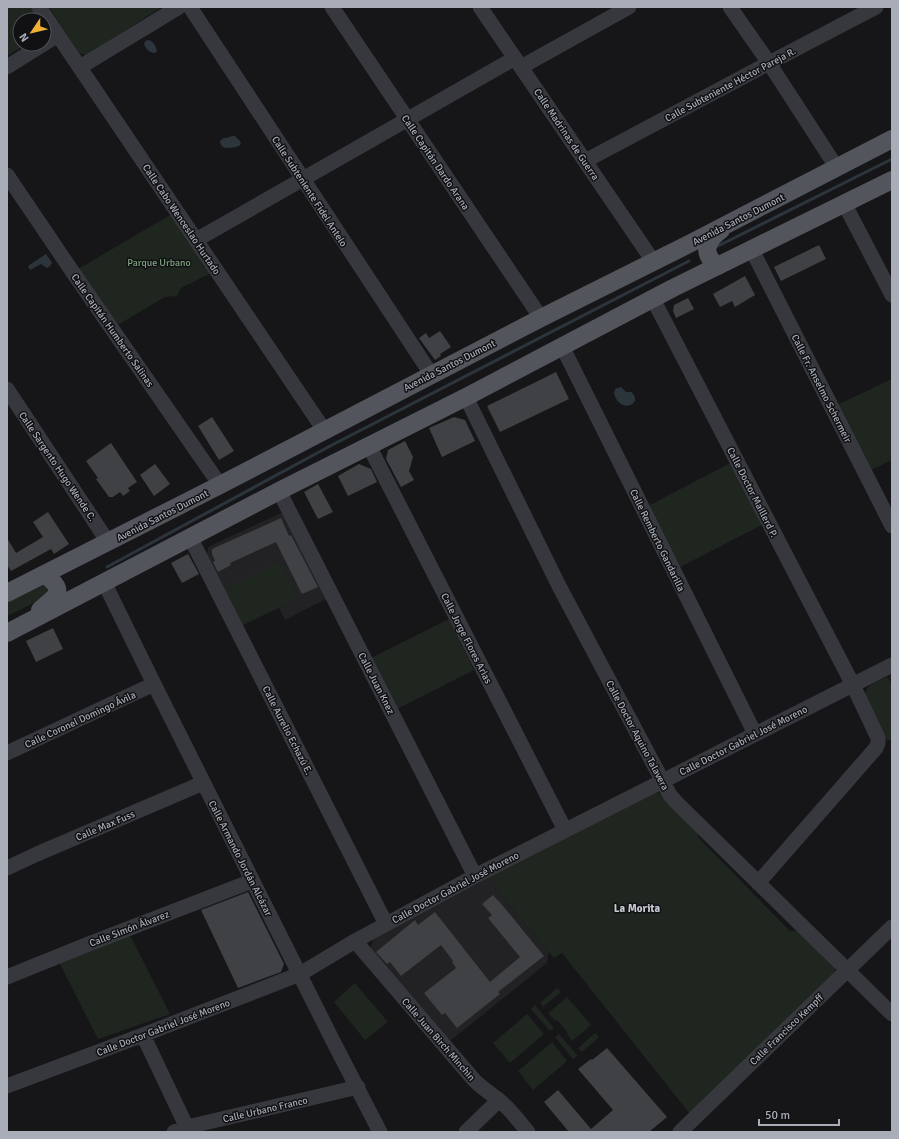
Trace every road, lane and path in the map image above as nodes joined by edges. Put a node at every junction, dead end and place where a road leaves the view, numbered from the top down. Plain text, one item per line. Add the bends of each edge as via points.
1 (39, 7) edge
2 (179, 7) edge
3 (190, 7) edge
4 (332, 7) edge
5 (480, 7) edge
6 (629, 7) edge
7 (730, 7) edge
8 (876, 7) edge
9 (58, 36) junction
10 (518, 63) junction
11 (768, 63) junction
12 (7, 67) edge
13 (80, 67) junction
14 (407, 120) junction
15 (892, 139) edge
16 (585, 161) junction
17 (837, 168) junction
18 (7, 175) edge
19 (302, 180) junction
20 (892, 180) edge
21 (844, 203) junction
22 (736, 220) junction
23 (196, 240) junction
24 (688, 244) junction
25 (752, 250) junction
26 (654, 261) junction
27 (718, 266) junction
28 (673, 288) junction
29 (892, 295) edge
30 (653, 299) junction
31 (541, 318) junction
32 (562, 346) junction
33 (431, 374) junction
34 (7, 389) edge
35 (466, 397) junction
36 (324, 430) junction
37 (369, 446) junction
38 (220, 485) junction
39 (279, 491) junction
40 (892, 526) edge
41 (190, 537) junction
42 (108, 542) junction
43 (91, 551) junction
44 (45, 575) junction
45 (104, 582) junction
46 (7, 593) edge
47 (75, 597) junction
48 (24, 624) junction
49 (7, 632) edge
50 (892, 665) edge
51 (154, 684) junction
52 (852, 685) junction
53 (755, 734) junction
54 (7, 753) edge
55 (662, 781) junction
56 (203, 783) junction
57 (565, 830) junction
58 (7, 868) edge
59 (475, 876) junction
60 (252, 881) junction
61 (758, 883) junction
62 (386, 924) junction
63 (892, 927) edge
64 (354, 941) junction
65 (847, 970) junction
66 (300, 974) junction
67 (7, 977) edge
68 (892, 1014) edge
69 (143, 1036) junction
70 (7, 1086) edge
71 (358, 1087) junction
72 (499, 1100) junction
73 (688, 1129) edge
74 (183, 1130) edge
75 (380, 1132) edge
76 (466, 1132) edge
77 (528, 1132) edge

1 - 9 street, Calle Cabo Wenceslao Hurtado
2 - 13 street
3 - 19 street, Calle Subteniente Fidel Antelo
4 - 14 street, Calle Capitán Dardo Arana
5 - 10 street, Calle Madrinas de Guerra
6 - 10 street
7 - 11 street
8 - 11 street, Calle Subteniente Héctor Pareja R.
9 - 12 street
9 - 13 street, Calle Cabo Wenceslao Hurtado
10 - 14 street
10 - 16 street, Calle Madrinas de Guerra
11 - 16 street, Calle Subteniente Héctor Pareja R.
11 - 17 street
13 - 23 street, Calle Cabo Wenceslao Hurtado
14 - 19 street
14 - 31 street, Calle Capitán Dardo Arana
15 - 17 main road, Avenida Santos Dumont
16 - 26 street, Calle Madrinas de Guerra
17 - 22 main road, Avenida Santos Dumont
18 - 38 street, Calle Capitán Humberto Salinas
19 - 23 street
19 - 33 street, Calle Subteniente Fidel Antelo
20 - 21 main road
21 - 25 main road
21 - 29 street
22 - 24 main road, Avenida Santos Dumont
22 - 27 main road via 708,242 708,256
23 - 36 street, Calle Cabo Wenceslao Hurtado
24 - 26 main road, Avenida Santos Dumont
24 - 28 main road via 699,252 700,264
25 - 27 main road
25 - 40 street, Calle Fr. Anselmo Schermeir
26 - 31 main road, Avenida Santos Dumont
27 - 28 main road
28 - 30 main road
30 - 32 main road
30 - 52 street, Calle Doctor Maillerd P.
31 - 33 main road, Avenida Santos Dumont
32 - 35 main road
32 - 53 street, Calle Remberto Gandarilla
33 - 36 main road, Avenida Santos Dumont
34 - 42 street, Calle Sargento Hugo Wende C.
35 - 37 main road
35 - 55 street, Calle Doctor Aquino Talavera via 559,586
36 - 38 main road, Avenida Santos Dumont
37 - 39 main road
37 - 57 street, Calle Jorge Flores Arias
38 - 42 main road, Avenida Santos Dumont
39 - 41 main road
39 - 59 street, Calle Juan Knez
41 - 45 main road
41 - 62 street, Calle Aurelio Echazú E.
42 - 43 main road, Avenida Santos Dumont
43 - 44 main road, Avenida Santos Dumont
43 - 47 main road via 69,569 62,579 64,588
44 - 46 main road, Avenida Santos Dumont
44 - 48 main road via 55,583 56,596
45 - 47 main road
45 - 51 street, Calle Armando Jordán Alcázar
47 - 48 main road
48 - 49 main road
50 - 52 street, Calle Doctor Gabriel José Moreno
51 - 54 street, Calle Coronel Domingo Ávila
51 - 56 street, Calle Armando Jordán Alcázar
52 - 53 street, Calle Doctor Gabriel José Moreno
52 - 61 street, Calle Doctor Maillerd P. via 878,738 876,748
53 - 55 street, Calle Doctor Gabriel José Moreno
55 - 57 street, Calle Doctor Gabriel José Moreno
55 - 61 street, Calle Doctor Aquino Talavera via 676,802
56 - 58 street, Calle Max Fuss
56 - 60 street, Calle Armando Jordán Alcázar
57 - 59 street, Calle Doctor Gabriel José Moreno
59 - 62 street, Calle Doctor Gabriel José Moreno
60 - 66 street, Calle Armando Jordán Alcázar
60 - 67 street, Calle Simón Álvarez
61 - 65 street, Calle Doctor Aquino Talavera
62 - 64 street, Calle Doctor Gabriel José Moreno
63 - 65 street, Calle Francisco Kempff
64 - 66 street, Calle Doctor Gabriel José Moreno
64 - 72 street, Calle Juan Birch Minchin via 474,1080
65 - 68 street, Calle Doctor Aquino Talavera
65 - 73 street, Calle Francisco Kempff
66 - 69 street, Calle Doctor Gabriel José Moreno
66 - 71 street, Calle Armando Jordán Alcázar
69 - 70 street, Calle Doctor Gabriel José Moreno
69 - 74 street
71 - 74 street, Calle Urbano Franco
71 - 75 street, Calle Armando Jordán Alcázar
72 - 76 street
72 - 77 street, Calle Juan Birch Minchin

